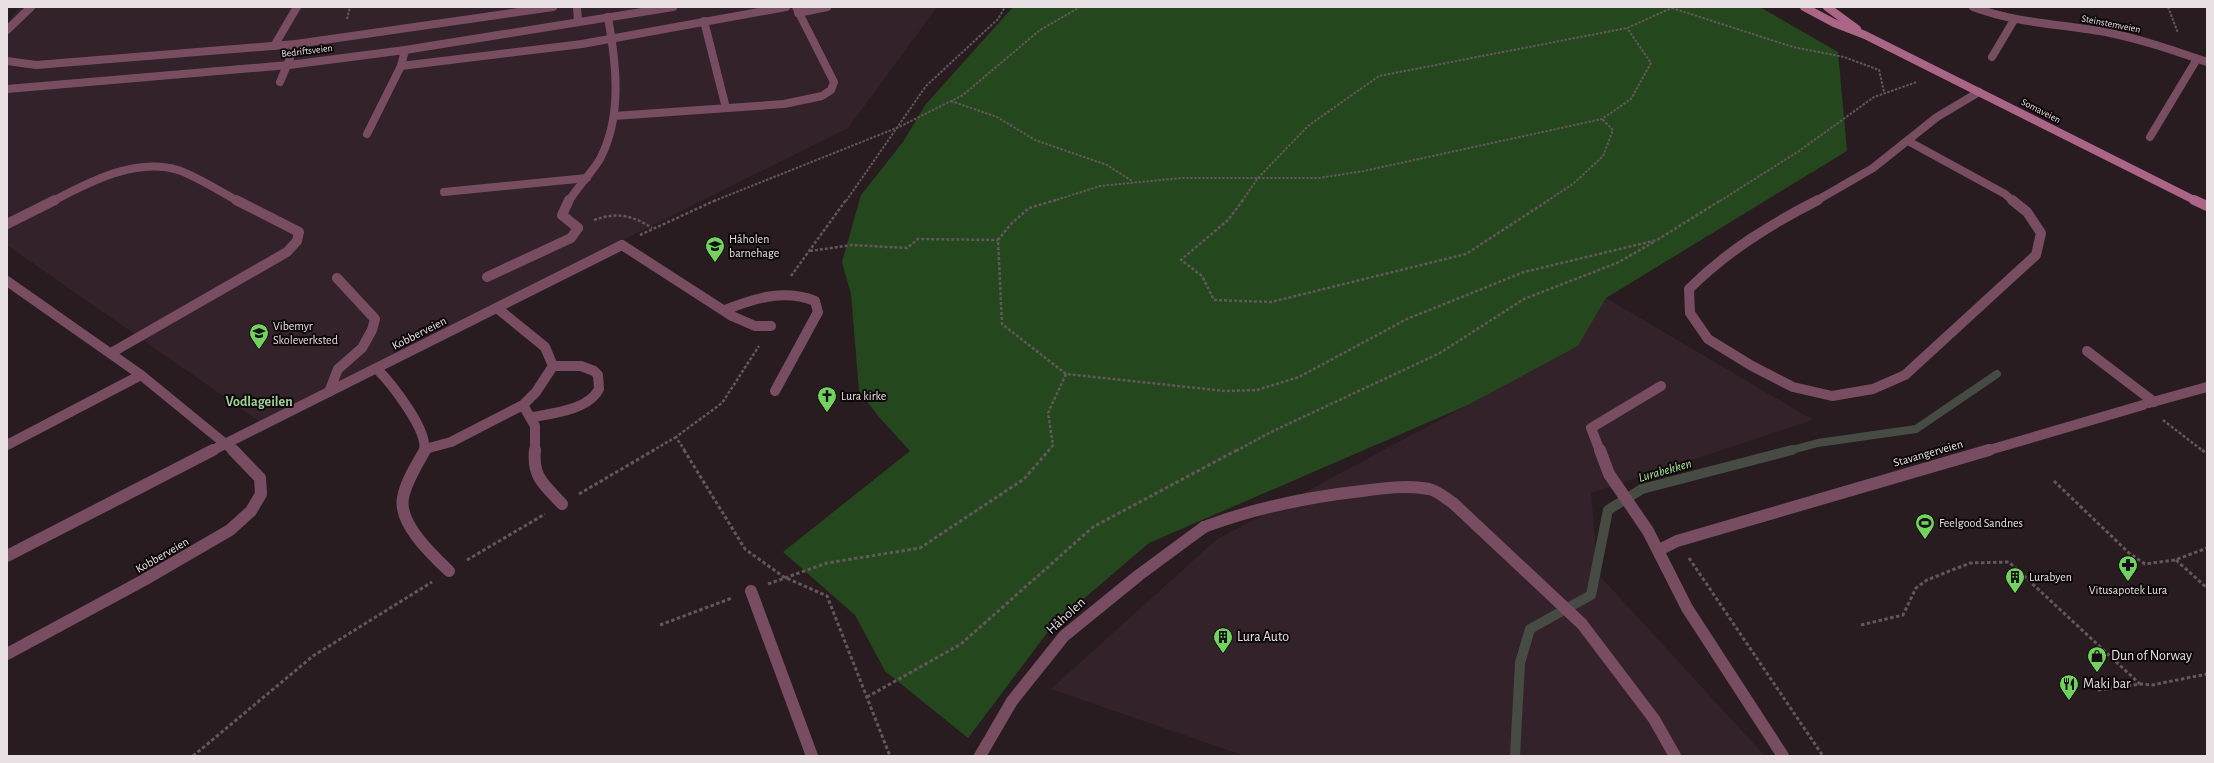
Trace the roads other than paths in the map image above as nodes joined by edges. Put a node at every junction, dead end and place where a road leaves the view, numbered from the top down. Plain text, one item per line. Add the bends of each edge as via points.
1 (31, 7) edge
2 (297, 7) edge
3 (553, 7) edge
4 (577, 7) edge
5 (673, 7) edge
6 (786, 7) edge
7 (827, 7) edge
8 (1804, 7) edge
9 (1828, 7) edge
10 (1973, 7) edge
11 (797, 10) edge
12 (608, 17) junction
13 (2014, 20) junction
14 (578, 21) junction
15 (704, 21) junction
16 (7, 30) edge
17 (1865, 35) junction
18 (612, 37) junction
19 (296, 44) junction
20 (274, 46) junction
21 (405, 50) junction
22 (1992, 57) dead end
23 (2197, 59) junction
24 (7, 61) edge
25 (2207, 62) edge
26 (289, 65) junction
27 (401, 66) junction
28 (280, 82) dead end
29 (7, 89) edge
30 (1979, 92) junction
31 (726, 108) junction
32 (614, 116) junction
33 (367, 134) dead end
34 (2150, 137) dead end
35 (1908, 141) junction
36 (587, 178) junction
37 (444, 192) dead end
38 (2207, 206) edge
39 (7, 224) edge
40 (487, 277) dead end
41 (337, 278) dead end
42 (7, 281) edge
43 (497, 308) junction
44 (725, 310) junction
45 (771, 326) road end
46 (2087, 351) dead end
47 (111, 353) junction
48 (553, 366) junction
49 (377, 369) junction
50 (141, 375) junction
51 (1661, 386) dead end
52 (2207, 388) edge
53 (775, 391) dead end
54 (329, 392) junction
55 (2154, 402) junction
56 (523, 405) junction
57 (533, 417) junction
58 (226, 443) junction
59 (7, 446) edge
60 (425, 449) junction
61 (562, 504) road end
62 (1659, 550) junction
63 (7, 556) edge
64 (449, 571) road end
65 (751, 591) road end
66 (7, 654) edge
67 (812, 756) edge
68 (980, 756) edge
69 (1675, 756) edge
70 (1783, 756) edge

1 - 16 street
2 - 20 street
3 - 19 street
4 - 14 street
5 - 12 street, Bedriftsveien
6 - 15 street
7 - 11 street
8 - 17 main road, Somaveien via 1834,23
9 - 17 main road, Somaveien
10 - 13 street, Steinstemveien
11 - 31 street via 834,82 831,90 822,96 784,104
12 - 14 street, Bedriftsveien
12 - 18 street
13 - 22 street
13 - 23 street, Steinstemveien via 2110,32
14 - 21 street, Bedriftsveien
15 - 18 street
15 - 31 street
17 - 30 main road, Somaveien
18 - 27 street via 582,44
18 - 32 street
19 - 20 street
19 - 26 street
20 - 24 street via 36,65
21 - 26 street, Bedriftsveien
21 - 27 street
23 - 25 street, Steinstemveien
23 - 34 street
26 - 28 street
26 - 29 street, Bedriftsveien
27 - 33 street
30 - 35 street via 1929,123
30 - 38 main road, Somaveien
31 - 32 street
32 - 36 street via 601,156
35 - 35 street via 1873,168 1764,229 1709,268 1689,289 1690,313 1708,339 1793,387 1832,396 1873,389 1905,375 2036,255 2041,233 2027,212 2005,194
36 - 37 street
36 - 40 street via 566,203 562,216 578,228 571,238
39 - 47 street via 95,182 134,169 157,166 178,170 299,232 297,241 287,252
41 - 54 street via 375,319 362,348 338,369
42 - 47 street, Kobberveien
43 - 44 street, Kobberveien via 622,245
43 - 48 street via 545,347
43 - 49 street, Kobberveien
44 - 45 street via 748,324
44 - 53 street via 755,298 806,297 816,301 818,312
46 - 55 street
47 - 50 street, Kobberveien
48 - 56 street via 536,392
48 - 57 street via 581,366 593,370 599,376 598,391 591,398 567,410
49 - 54 street, Kobberveien
49 - 60 street via 392,383 416,421
50 - 58 street, Kobberveien
50 - 59 street
51 - 62 street via 1591,428 1609,474
52 - 55 street, Stavangerveien
54 - 58 street, Kobberveien
55 - 62 street, Stavangerveien via 1677,541
56 - 57 street
56 - 60 street via 452,442
57 - 61 street via 538,436 538,478
58 - 63 street, Kobberveien
58 - 66 street, Kobberveien via 260,478 261,494 251,511 230,530
60 - 64 street via 402,497 401,507 428,552
62 - 70 street via 1687,608
65 - 67 street
68 - 69 street, Håholen via 1012,701 1064,636 1139,575 1204,527 1231,516 1328,494 1406,486 1429,489 1453,503 1582,624 1654,719

